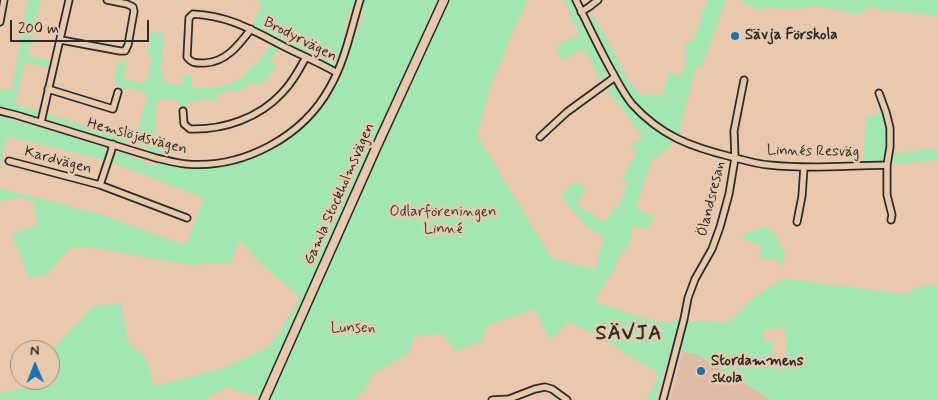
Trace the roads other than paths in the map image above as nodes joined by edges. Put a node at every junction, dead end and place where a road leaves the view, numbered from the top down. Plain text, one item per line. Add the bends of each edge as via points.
1 (4, 0) edge
2 (69, 0) edge
3 (107, 0) edge
4 (360, 0) edge
5 (444, 0) edge
6 (576, 0) edge
7 (598, 0) edge
8 (581, 12) junction
9 (0, 22) edge
10 (251, 29) junction
11 (60, 40) junction
12 (306, 58) junction
13 (337, 74) junction
14 (615, 76) junction
15 (744, 80) dead end
16 (48, 89) junction
17 (118, 92) dead end
18 (878, 93) dead end
19 (0, 111) edge
20 (183, 111) dead end
21 (41, 122) junction
22 (540, 137) dead end
23 (113, 144) junction
24 (735, 158) junction
25 (9, 161) dead end
26 (887, 165) junction
27 (804, 167) junction
28 (100, 186) junction
29 (187, 218) dead end
30 (891, 220) dead end
31 (797, 222) dead end
32 (264, 400) edge
33 (492, 400) edge
34 (566, 400) edge
35 (663, 400) edge

1 - 9 street
2 - 11 street
3 - 11 street via 133,7 125,51
4 - 13 street, Hemslöjdsvägen
5 - 32 main road, Gamla Stockholmsvägen
6 - 8 street, Linnés Resväg
7 - 8 street
8 - 14 street, Linnés Resväg
10 - 10 street, Brodyrvägen via 214,16 193,14 188,21 187,57 196,63 222,58 231,53
10 - 12 street, Brodyrvägen
11 - 16 street
12 - 13 street, Brodyrvägen
12 - 20 street via 282,94 261,111 239,122 190,129 184,124
13 - 23 street, Hemslöjdsvägen via 322,100 293,130 266,149 237,159 186,164
14 - 22 street
14 - 24 street, Linnés Resväg via 632,104 653,124 685,143
15 - 24 street, Ölandsresan via 734,131
16 - 17 street via 113,109
16 - 21 street
18 - 26 street via 890,128
19 - 21 street, Hemslöjdsvägen
21 - 23 street, Hemslöjdsvägen
23 - 28 street, Kardvägen
24 - 27 street, Linnés Resväg via 767,165
24 - 35 street, Ölandsresan via 720,227 688,298
25 - 28 street, Kardvägen
26 - 27 street, Linnés Resväg
26 - 30 street
27 - 31 street
28 - 29 street, Kardvägen
33 - 34 street via 509,399 545,387

